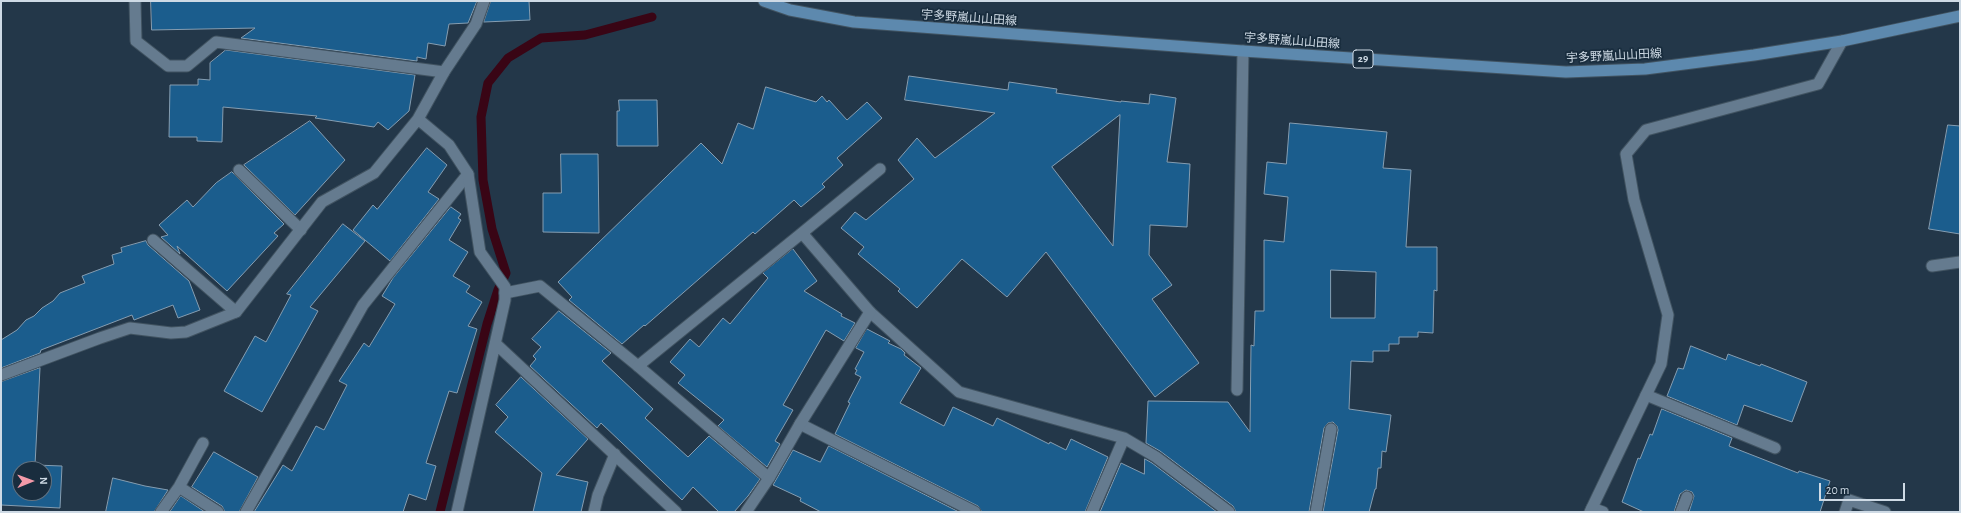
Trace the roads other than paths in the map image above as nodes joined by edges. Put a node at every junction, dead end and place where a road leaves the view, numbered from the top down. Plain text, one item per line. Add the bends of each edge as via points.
1 (135, 1) edge
2 (484, 1) edge
3 (764, 1) edge
4 (1960, 16) edge
5 (1842, 41) junction
6 (1243, 51) junction
7 (444, 72) junction
8 (418, 119) junction
9 (880, 169) dead end
10 (239, 170) dead end
11 (468, 174) junction
12 (301, 230) junction
13 (802, 233) junction
14 (153, 240) dead end
15 (1960, 262) edge
16 (1932, 266) dead end
17 (505, 293) junction
18 (236, 312) junction
19 (870, 312) junction
20 (496, 344) junction
21 (638, 366) junction
22 (1, 375) edge
23 (1237, 390) dead end
24 (1646, 395) junction
25 (800, 424) junction
26 (1331, 429) dead end
27 (1124, 438) junction
28 (203, 443) dead end
29 (1775, 448) dead end
30 (615, 454) junction
31 (769, 478) junction
32 (179, 487) junction
33 (1687, 497) dead end
34 (1591, 510) edge
35 (161, 512) edge
36 (218, 512) edge
37 (246, 512) edge
38 (457, 512) edge
39 (594, 512) edge
40 (676, 512) edge
41 (746, 512) edge
42 (975, 512) edge
43 (1092, 512) edge
44 (1229, 512) edge
45 (1316, 512) edge
46 (1603, 512) edge
47 (1680, 512) edge
48 (1845, 512) edge
49 (1885, 512) edge

1 - 7 street via 136,41 168,66 187,66 216,42
2 - 7 street via 476,24
3 - 6 main road, 宇多野嵐山山田線 / 29 via 790,10 854,22
4 - 5 main road, 宇多野嵐山山田線 / 29
5 - 6 main road, 宇多野嵐山山田線 / 29 via 1645,69 1566,72
5 - 24 street via 1818,84 1646,130 1626,154 1634,200 1668,314 1661,364
6 - 23 street
7 - 8 street
8 - 11 street via 449,145
8 - 12 street via 374,173 322,202
9 - 13 street
10 - 12 street
11 - 17 street via 480,252 505,288
11 - 37 street via 362,305
12 - 18 street
13 - 19 street
13 - 21 street
14 - 18 street
15 - 16 street
17 - 20 street
17 - 21 street via 540,286
18 - 22 street via 186,332 171,333 130,328
19 - 25 street
19 - 27 street via 959,392
20 - 30 street
20 - 38 street
21 - 31 street
24 - 29 street
24 - 34 street
25 - 31 street
25 - 42 street
26 - 45 street
27 - 43 street
27 - 44 street via 1156,457
28 - 32 street
30 - 39 street via 598,495
30 - 40 street
31 - 41 street
32 - 35 street
32 - 36 street
33 - 47 street
34 - 46 street
48 - 49 street via 1849,500

